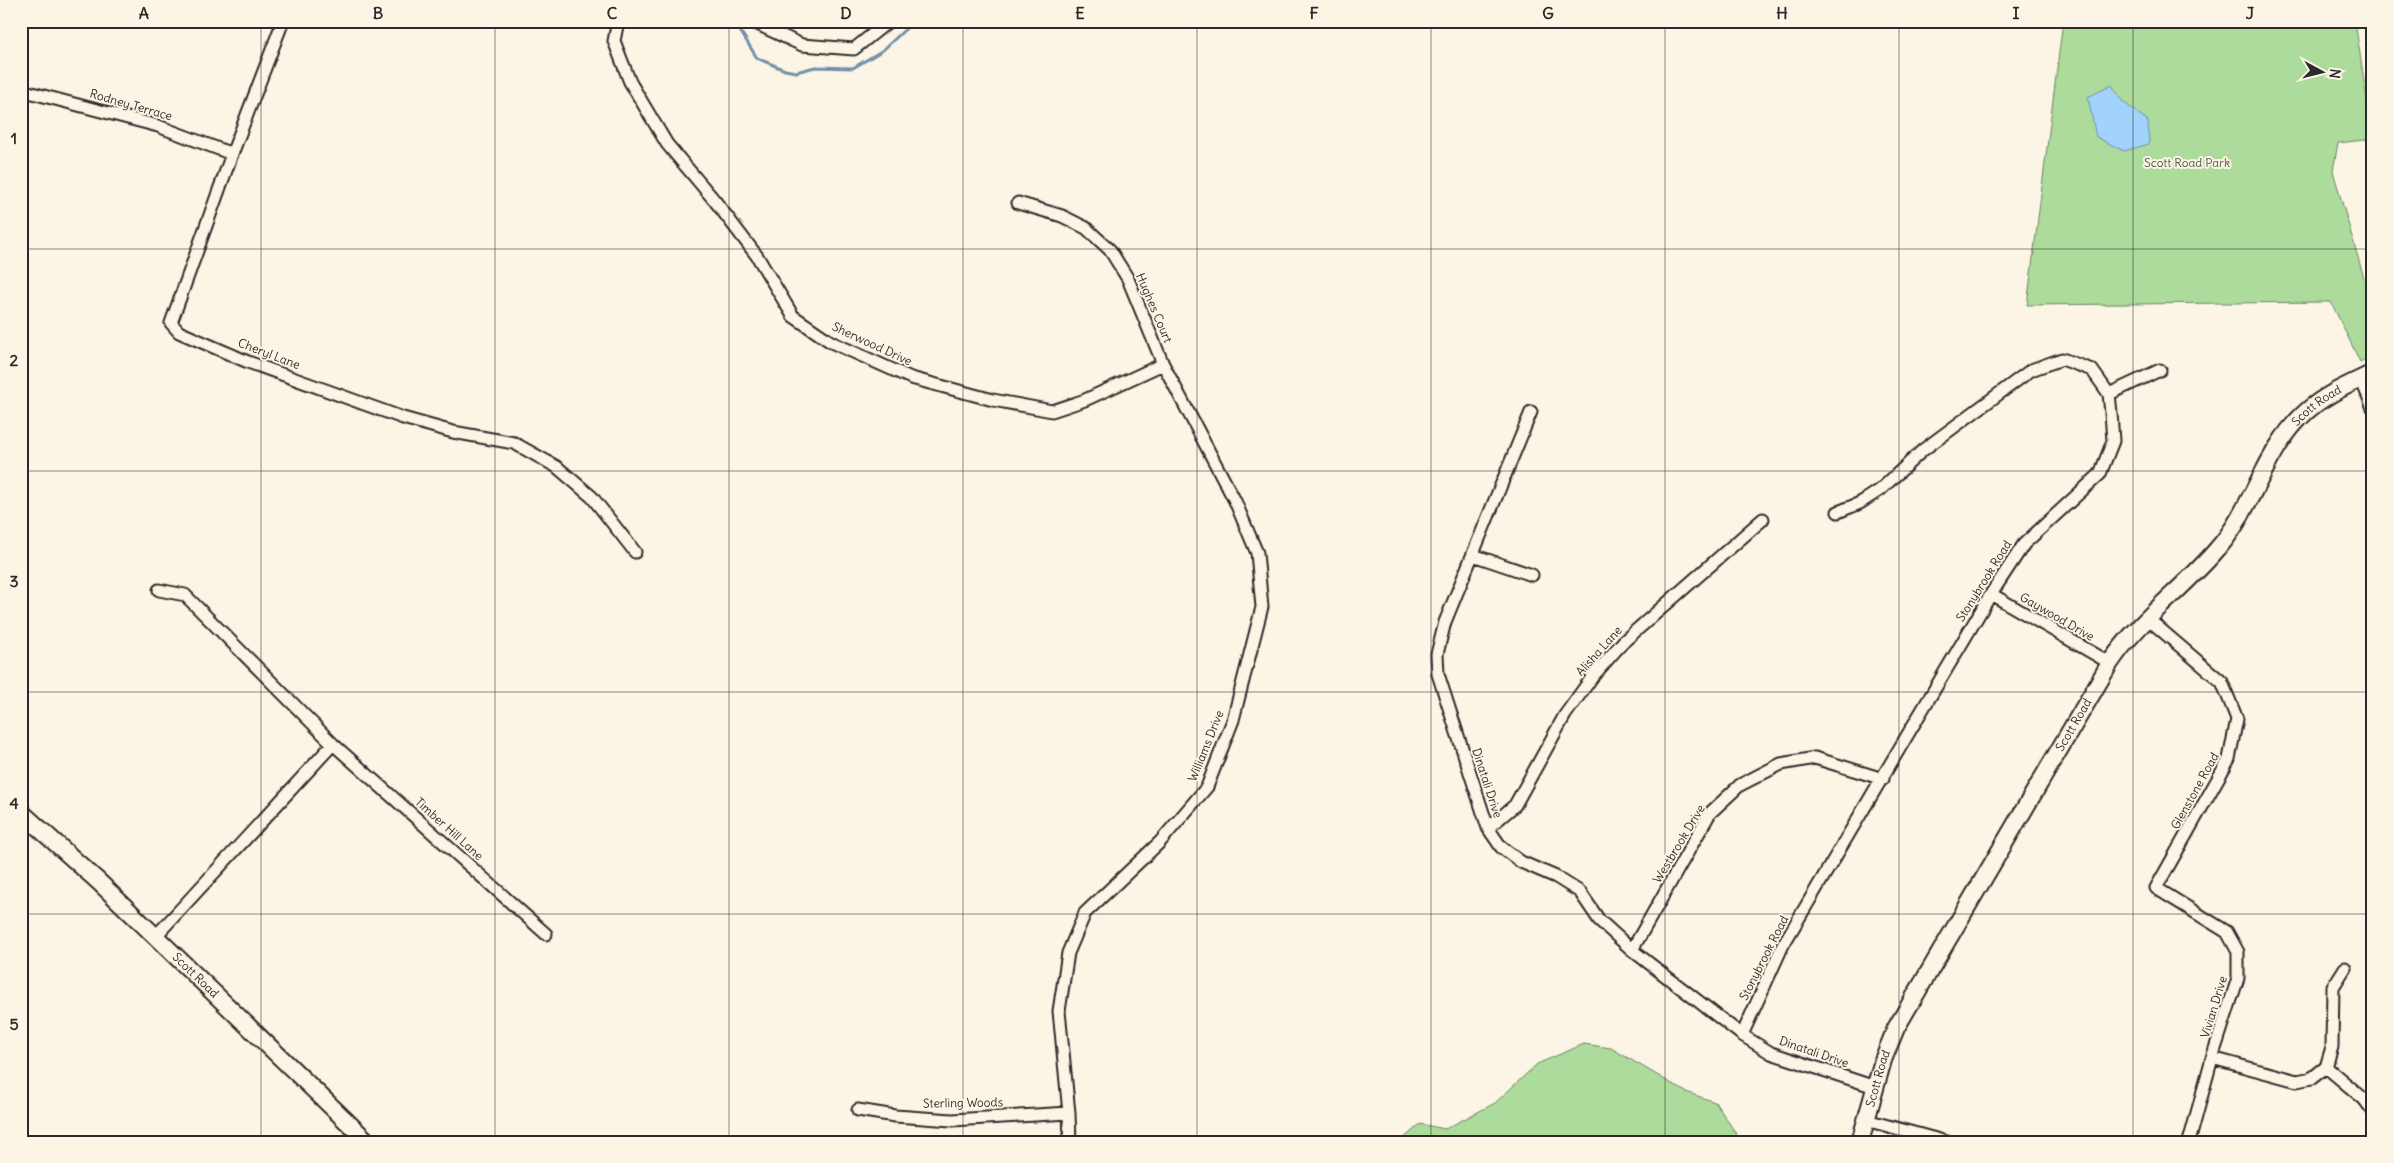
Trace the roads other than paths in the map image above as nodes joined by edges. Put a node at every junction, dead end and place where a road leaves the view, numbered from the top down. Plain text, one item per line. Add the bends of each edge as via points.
1 (283, 21) edge
2 (618, 21) edge
3 (751, 21) edge
4 (889, 21) edge
5 (21, 90) edge
6 (232, 154) junction
7 (1018, 203) dead end
8 (1163, 364) junction
9 (2160, 370) dead end
10 (2367, 376) edge
11 (2108, 394) junction
12 (2373, 408) edge
13 (1531, 412) dead end
14 (1838, 512) dead end
15 (1763, 519) dead end
16 (635, 552) dead end
17 (1472, 555) junction
18 (1532, 575) dead end
19 (159, 590) dead end
20 (1991, 594) junction
21 (2147, 618) junction
22 (2110, 663) junction
23 (333, 744) junction
24 (1883, 779) junction
25 (21, 812) edge
26 (1488, 828) junction
27 (2156, 888) joint
28 (546, 934) dead end
29 (154, 938) junction
30 (1632, 950) junction
31 (2345, 968) dead end
32 (1742, 1035) junction
33 (2212, 1058) junction
34 (2326, 1067) junction
35 (1875, 1087) junction
36 (858, 1110) dead end
37 (2373, 1110) edge
38 (1069, 1113) junction
39 (1866, 1120) junction
40 (368, 1142) edge
41 (1070, 1142) edge
42 (1860, 1142) edge
43 (1947, 1142) edge
44 (2189, 1142) edge

1 - 6 street, Cheryl Lane
2 - 8 street, Sherwood Drive via 614,41 630,82 666,144 757,256 793,316 832,342 910,378 993,400 1052,411 1085,400
3 - 4 street via 802,45 854,49
5 - 6 street, Rodney Terrace via 158,126
6 - 16 street, Cheryl Lane via 170,323 179,332 248,362 403,418 514,444 556,467 592,497
7 - 8 street, Hughes Court via 1086,228 1110,250 1128,280
8 - 38 street, Williams Drive via 1235,501 1257,552 1262,607 1233,720 1207,787 1160,842 1084,913 1068,953 1059,1012
9 - 11 street
10 - 12 street
10 - 21 main road, Scott Road via 2324,398 2298,419 2276,450 2226,538
11 - 14 street, Stonybrook Road via 2092,370 2062,359 2031,370 1923,450 1880,490
11 - 20 street, Stonybrook Road via 2112,441 2100,474 2024,544
13 - 17 street, Dinatali Drive
15 - 26 street, Alisha Lane via 1623,642 1565,715 1515,806
17 - 18 street
17 - 26 street, Dinatali Drive via 1445,622 1437,654 1438,674
19 - 23 street, Timber Hill Lane via 185,596
20 - 22 street, Gaywood Drive
20 - 24 street, Stonybrook Road
21 - 22 main road, Scott Road
21 - 27 street, Glenstone Road via 2222,682 2237,719 2229,759
22 - 35 main road, Scott Road via 1902,1018 1887,1048
23 - 28 street, Timber Hill Lane
23 - 29 street
24 - 30 street, Westbrook Drive via 1815,758 1781,764 1740,784 1710,813
24 - 32 street, Stonybrook Road via 1783,945
25 - 29 main road, Scott Road
26 - 30 street, Dinatali Drive via 1501,847 1521,862 1580,892 1598,920
27 - 33 street, Vivian Drive via 2227,932 2238,952 2238,978
29 - 40 main road, Scott Road
30 - 32 street, Dinatali Drive
31 - 34 street via 2333,987 2332,1047
32 - 35 street, Dinatali Drive via 1772,1053
33 - 34 street via 2297,1081 2312,1078
33 - 44 street, Vivian Drive
34 - 37 street
35 - 39 main road, Scott Road
36 - 38 street, Sterling Woods via 952,1120
38 - 41 street, Williams Drive
39 - 42 main road, Scott Road
39 - 43 street

